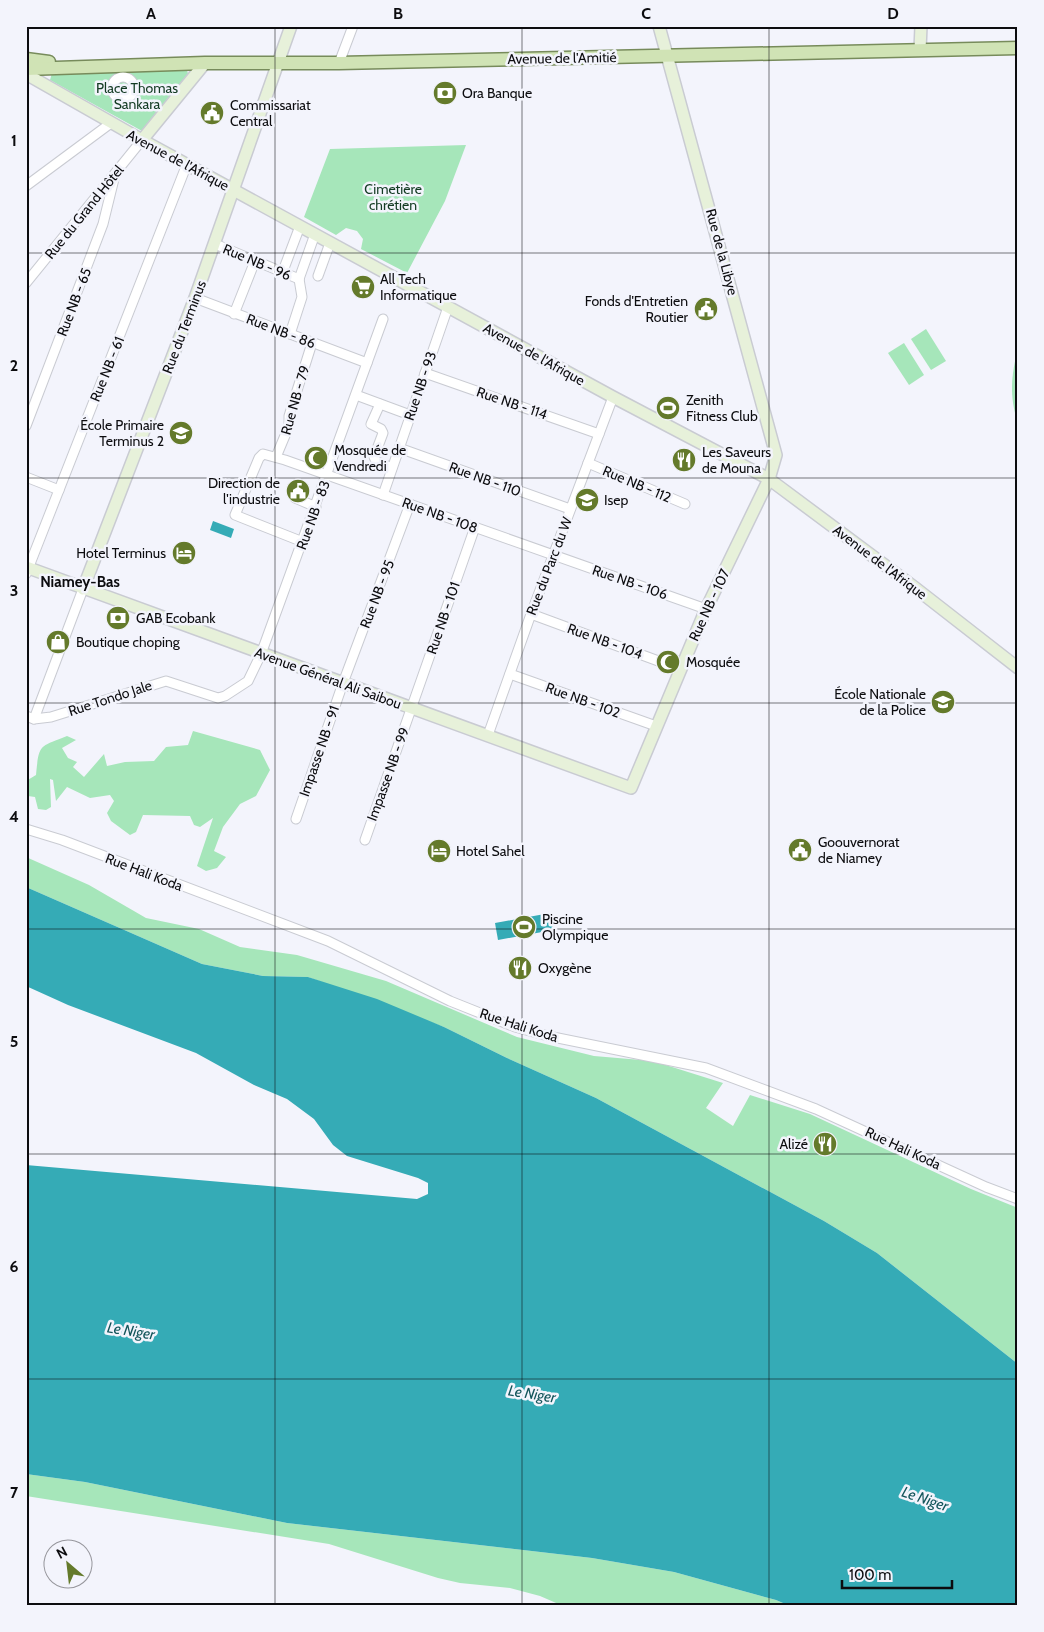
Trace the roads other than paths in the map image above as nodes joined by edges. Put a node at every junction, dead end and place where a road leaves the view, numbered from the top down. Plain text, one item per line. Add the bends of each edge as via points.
1 (291, 26) edge
2 (353, 26) edge
3 (659, 26) edge
4 (921, 26) edge
5 (1018, 48) edge
6 (920, 50) junction
7 (667, 55) junction
8 (26, 58) edge
9 (277, 62) junction
10 (205, 63) junction
11 (339, 63) junction
12 (106, 65) junction
13 (26, 69) edge
14 (26, 74) edge
15 (111, 123) junction
16 (142, 140) junction
17 (188, 164) junction
18 (115, 175) junction
19 (26, 186) edge
20 (233, 189) junction
21 (300, 226) junction
22 (315, 234) junction
23 (330, 243) junction
24 (215, 244) junction
25 (256, 261) junction
26 (283, 271) junction
27 (318, 276) dead end
28 (299, 279) junction
29 (26, 283) edge
30 (195, 298) junction
31 (448, 307) junction
32 (234, 314) junction
33 (383, 320) dead end
34 (290, 334) junction
35 (312, 343) junction
36 (368, 363) junction
37 (425, 373) junction
38 (356, 395) junction
39 (613, 397) junction
40 (380, 404) junction
41 (410, 415) junction
42 (26, 426) edge
43 (599, 434) junction
44 (399, 448) junction
45 (276, 457) junction
46 (588, 463) junction
47 (392, 468) junction
48 (327, 475) junction
49 (26, 477) edge
50 (769, 479) junction
51 (59, 490) junction
52 (383, 495) junction
53 (295, 498) dead end
54 (410, 504) junction
55 (685, 504) dead end
56 (316, 507) junction
57 (570, 510) junction
58 (475, 527) junction
59 (304, 542) junction
60 (553, 555) junction
61 (27, 570) edge
62 (83, 589) junction
63 (706, 609) junction
64 (531, 614) junction
65 (261, 654) junction
66 (1018, 668) edge
67 (680, 669) junction
68 (510, 674) junction
69 (343, 683) junction
70 (411, 708) junction
71 (30, 717) edge
72 (656, 726) junction
73 (488, 735) junction
74 (631, 788) joint
75 (296, 819) dead end
76 (26, 828) edge
77 (365, 840) dead end
78 (1018, 1199) edge

1 - 9 street, Rue du Terminus
2 - 11 street
3 - 7 street, Rue de la Libye
4 - 6 street
5 - 6 main road, Avenue de l'Amitié
6 - 7 main road, Avenue de l'Amitié
7 - 11 main road, Avenue de l'Amitié
7 - 50 street, Rue de la Libye via 776,447 776,463
8 - 12 main road, Avenue de l'Amitié
9 - 10 main road, Avenue de l'Amitié
9 - 11 main road, Avenue de l'Amitié
9 - 20 street, Rue du Terminus
10 - 12 main road, Avenue de l'Amitié
10 - 16 street
12 - 13 main road, Avenue de l'Amitié
14 - 15 street, Avenue de l'Afrique
15 - 16 street, Avenue de l'Afrique
15 - 19 street
16 - 17 street, Avenue de l'Afrique
16 - 18 street, Rue du Grand Hôtel
17 - 20 street, Avenue de l'Afrique
17 - 51 street, Rue NB - 61
18 - 29 street, Rue du Grand Hôtel
18 - 42 street, Rue NB - 65 via 103,224
20 - 21 street, Avenue de l'Afrique
20 - 24 street, Rue du Terminus
21 - 22 street, Avenue de l'Afrique
21 - 26 street
22 - 23 street, Avenue de l'Afrique
22 - 28 street
23 - 27 street
23 - 31 street, Avenue de l'Afrique
24 - 25 street, Rue NB - 96
24 - 30 street, Rue du Terminus
25 - 26 street, Rue NB - 96
25 - 32 street
26 - 28 street, Rue NB - 96
28 - 34 street via 302,297
30 - 32 street, Rue NB - 86
30 - 62 street, Rue du Terminus
31 - 37 street, Rue NB - 93
31 - 39 street, Avenue de l'Afrique
32 - 34 street, Rue NB - 86
33 - 36 street, Rue NB - 83
34 - 35 street, Rue NB - 86
35 - 36 street, Rue NB - 86
35 - 45 street, Rue NB - 79 via 288,416 289,426
36 - 38 street, Rue NB - 83
37 - 41 street, Rue NB - 93
37 - 43 street, Rue NB - 114
38 - 40 street
38 - 48 street, Rue NB - 83
39 - 43 street, Rue du Parc du W
39 - 50 street, Avenue de l'Afrique
40 - 41 street
40 - 47 street via 371,424 383,433 374,459
41 - 44 street, Rue NB - 93
43 - 46 street, Rue du Parc du W
44 - 47 street, Rue NB - 93
44 - 57 street, Rue NB - 110
45 - 48 street, Rue NB - 108
45 - 59 street, Rue NB - 108 via 261,456 235,514
46 - 55 street, Rue NB - 112
46 - 57 street, Rue du Parc du W
47 - 52 street, Rue NB - 93
48 - 52 street, Rue NB - 108
48 - 56 street, Rue NB - 83
49 - 51 street
50 - 63 street, Rue NB - 107
50 - 66 street, Avenue de l'Afrique
51 - 61 street, Rue NB - 61
52 - 54 street, Rue NB - 108
53 - 56 street
54 - 58 street, Rue NB - 108
54 - 69 street, Rue NB - 95
56 - 59 street, Rue NB - 83
57 - 60 street, Rue du Parc du W
58 - 60 street, Rue NB - 108
58 - 70 street, Rue NB - 101
59 - 65 street, Rue NB - 83
60 - 63 street, Rue NB - 106
60 - 64 street, Rue du Parc du W
61 - 62 street, Avenue Général Ali Saibou
62 - 65 street, Avenue Général Ali Saibou
62 - 71 street
63 - 67 street, Rue NB - 107
64 - 67 street, Rue NB - 104
64 - 68 street, Rue du Parc du W
65 - 69 street, Avenue Général Ali Saibou
65 - 71 street, Rue Tondo Jale via 248,681 225,696 213,697 166,681 51,717
67 - 72 street, Rue NB - 107
68 - 72 street, Rue NB - 102
68 - 73 street, Rue du Parc du W
69 - 70 street, Avenue Général Ali Saibou
69 - 75 street, Impasse NB - 91
70 - 73 street, Avenue Général Ali Saibou
70 - 77 street, Impasse NB - 99
72 - 74 street, Rue NB - 107
73 - 74 street, Avenue Général Ali Saibou
76 - 78 street, Rue Hali Koda via 328,941 450,1001 515,1027 706,1068 816,1109

